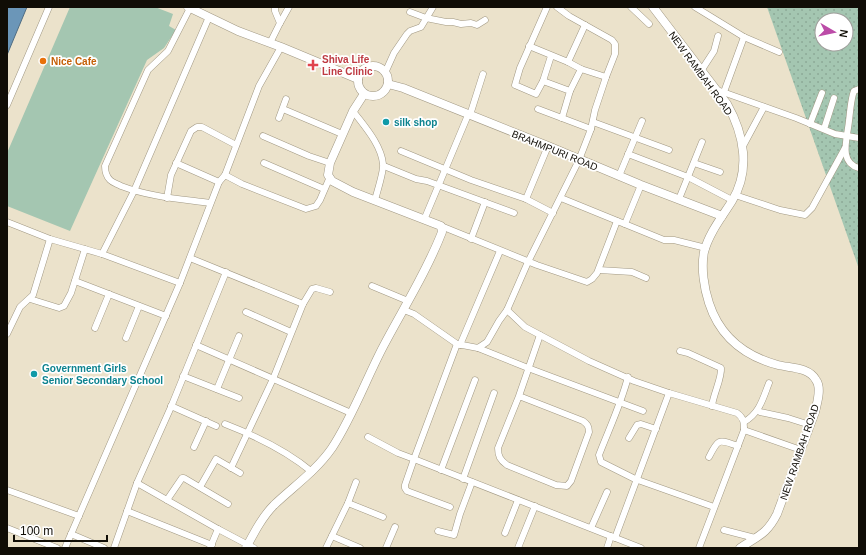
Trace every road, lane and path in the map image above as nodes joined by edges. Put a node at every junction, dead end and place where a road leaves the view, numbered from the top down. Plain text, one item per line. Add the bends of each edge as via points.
1 (49, 7) edge
2 (275, 7) edge
3 (289, 7) edge
4 (433, 7) edge
5 (547, 7) edge
6 (556, 7) edge
7 (632, 7) edge
8 (653, 7) edge
9 (695, 7) edge
10 (189, 8) edge
11 (410, 12) dead end
12 (209, 17) junction
13 (426, 18) junction
14 (485, 20) dead end
15 (280, 23) junction
16 (649, 24) dead end
17 (585, 25) junction
18 (718, 36) dead end
19 (744, 37) junction
20 (270, 43) junction
21 (529, 46) junction
22 (282, 47) junction
23 (779, 52) dead end
24 (551, 56) junction
25 (568, 62) junction
26 (581, 69) junction
27 (701, 71) junction
28 (385, 73) junction
29 (483, 74) dead end
30 (606, 77) junction
31 (358, 78) junction
32 (543, 81) junction
33 (388, 84) junction
34 (859, 89) edge
35 (570, 91) junction
36 (720, 91) junction
37 (822, 93) dead end
38 (364, 94) junction
39 (834, 98) dead end
40 (286, 99) dead end
41 (7, 105) edge
42 (764, 107) junction
43 (283, 109) junction
44 (538, 109) dead end
45 (353, 111) junction
46 (469, 115) junction
47 (279, 118) dead end
48 (562, 118) junction
49 (642, 121) dead end
50 (593, 122) junction
51 (810, 124) junction
52 (591, 129) junction
53 (824, 129) junction
54 (342, 134) junction
55 (263, 136) dead end
56 (847, 136) junction
57 (635, 138) junction
58 (859, 138) edge
59 (702, 142) dead end
60 (236, 144) junction
61 (548, 146) junction
62 (743, 146) junction
63 (845, 148) junction
64 (669, 150) dead end
65 (401, 151) dead end
66 (628, 154) junction
67 (579, 160) junction
68 (176, 163) junction
69 (264, 163) dead end
70 (330, 163) junction
71 (694, 163) junction
72 (384, 166) junction
73 (859, 168) edge
74 (445, 169) junction
75 (720, 172) dead end
76 (225, 174) junction
77 (619, 176) junction
78 (330, 177) junction
79 (688, 177) junction
80 (218, 182) junction
81 (439, 185) junction
82 (641, 185) junction
83 (324, 189) junction
84 (134, 191) junction
85 (734, 197) junction
86 (167, 198) junction
87 (561, 198) junction
88 (526, 199) junction
89 (679, 199) junction
90 (375, 200) junction
91 (485, 202) junction
92 (210, 203) junction
93 (514, 213) dead end
94 (553, 213) junction
95 (722, 216) junction
96 (424, 220) junction
97 (617, 221) junction
98 (625, 224) junction
99 (8, 225) edge
100 (441, 226) junction
101 (50, 239) junction
102 (471, 239) junction
103 (706, 248) junction
104 (85, 249) junction
105 (500, 251) junction
106 (102, 254) junction
107 (190, 258) junction
108 (528, 262) junction
109 (599, 270) junction
110 (226, 272) junction
111 (646, 278) dead end
112 (75, 281) junction
113 (180, 283) junction
114 (372, 286) dead end
115 (330, 292) dead end
116 (109, 294) junction
117 (30, 299) junction
118 (408, 301) junction
119 (303, 304) junction
120 (139, 306) junction
121 (404, 310) junction
122 (507, 310) junction
123 (246, 312) dead end
124 (166, 316) junction
125 (95, 328) dead end
126 (291, 332) junction
127 (7, 334) edge
128 (540, 335) junction
129 (239, 336) dead end
130 (126, 338) dead end
131 (459, 344) junction
132 (196, 345) junction
133 (478, 348) junction
134 (680, 351) dead end
135 (229, 360) junction
136 (528, 368) junction
137 (183, 376) junction
138 (628, 377) junction
139 (273, 379) junction
140 (475, 380) dead end
141 (769, 382) dead end
142 (217, 389) junction
143 (494, 393) dead end
144 (669, 394) junction
145 (519, 396) junction
146 (239, 398) dead end
147 (619, 403) junction
148 (171, 406) junction
149 (712, 406) junction
150 (643, 411) dead end
151 (760, 412) dead end
152 (351, 413) junction
153 (206, 421) junction
154 (744, 422) junction
155 (225, 424) dead end
156 (810, 425) junction
157 (216, 426) dead end
158 (656, 429) junction
159 (744, 430) junction
160 (248, 433) junction
161 (368, 437) dead end
162 (629, 438) dead end
163 (738, 446) junction
164 (194, 448) dead end
165 (801, 450) junction
166 (709, 456) dead end
167 (414, 459) junction
168 (231, 468) junction
169 (441, 470) junction
170 (312, 472) junction
171 (240, 473) dead end
172 (463, 479) junction
173 (637, 479) junction
174 (356, 482) dead end
175 (472, 482) junction
176 (138, 484) junction
177 (200, 487) junction
178 (7, 490) edge
179 (607, 492) dead end
180 (167, 500) junction
181 (518, 500) junction
182 (348, 503) junction
183 (228, 504) dead end
184 (534, 506) junction
185 (450, 507) dead end
186 (714, 507) junction
187 (127, 511) junction
188 (79, 516) junction
189 (383, 517) dead end
190 (395, 527) dead end
191 (7, 528) edge
192 (591, 528) junction
193 (218, 530) junction
194 (724, 530) dead end
195 (438, 531) dead end
196 (505, 533) dead end
197 (71, 534) junction
198 (332, 536) junction
199 (613, 537) junction
200 (755, 538) junction
201 (211, 546) edge
202 (249, 547) edge
203 (637, 547) edge
204 (57, 548) edge
205 (65, 548) edge
206 (104, 548) edge
207 (114, 548) edge
208 (326, 548) edge
209 (360, 548) edge
210 (386, 548) edge
211 (518, 548) edge
212 (606, 548) edge
213 (699, 548) edge
214 (740, 548) edge

1 - 41 street
2 - 15 street
3 - 15 street
4 - 13 street
5 - 21 street
6 - 17 street
7 - 16 street
8 - 27 street, NEW RAMBAH ROAD
9 - 19 street
10 - 12 street
10 - 84 street via 168,51 148,70 105,166 105,173 109,179
11 - 13 street
12 - 20 street
12 - 84 street
13 - 14 street via 477,25
13 - 28 street via 421,27 407,34
15 - 20 street
17 - 25 street
17 - 30 street via 615,44 615,54
18 - 27 street via 712,55
19 - 23 street
19 - 36 street
20 - 22 street
21 - 24 street
21 - 32 street via 515,85 536,94
22 - 31 street
22 - 60 street via 259,86
24 - 25 street
24 - 32 street
25 - 26 street
26 - 30 street
26 - 35 street
27 - 36 street, NEW RAMBAH ROAD
28 - 31 street via 376,67 370,67 360,73
28 - 33 street
29 - 46 street
30 - 50 street
31 - 38 street via 359,87
32 - 35 street
33 - 38 street via 379,95
33 - 46 street, BRAHMPURI ROAD
34 - 56 street via 853,94
35 - 48 street
36 - 42 street
36 - 62 street, NEW RAMBAH ROAD via 735,119
37 - 51 street
38 - 45 street
39 - 53 street
40 - 43 street
42 - 51 street
42 - 62 street
43 - 47 street
43 - 54 street
44 - 48 street
45 - 54 street
45 - 72 street via 369,132
46 - 61 street, BRAHMPURI ROAD
46 - 74 street
48 - 52 street
49 - 57 street
50 - 52 street
50 - 57 street
51 - 53 street
52 - 67 street
53 - 56 street
54 - 70 street
55 - 70 street
56 - 58 street
56 - 63 street
57 - 64 street
57 - 66 street
59 - 71 street
60 - 68 street via 197,127 191,131
60 - 76 street
61 - 67 street, BRAHMPURI ROAD
61 - 88 street
62 - 85 street, NEW RAMBAH ROAD via 741,176
63 - 73 street via 848,161
63 - 85 street via 806,215
65 - 74 street
66 - 77 street
66 - 79 street
67 - 77 street, BRAHMPURI ROAD
67 - 87 street
68 - 80 street
68 - 86 street via 170,175
69 - 83 street
70 - 78 street
71 - 75 street
71 - 79 street
72 - 81 street
72 - 90 street
74 - 81 street
74 - 88 street
76 - 80 street
76 - 83 street via 242,184 306,209 316,206
77 - 82 street, BRAHMPURI ROAD
78 - 83 street
78 - 90 street via 332,181
79 - 85 street
79 - 89 street
80 - 92 street
81 - 91 street
81 - 96 street
82 - 89 street, BRAHMPURI ROAD
82 - 98 street
84 - 86 street
84 - 106 street
85 - 95 street, NEW RAMBAH ROAD
86 - 92 street
87 - 94 street
87 - 97 street
88 - 94 street
89 - 95 street, BRAHMPURI ROAD
90 - 96 street
91 - 93 street
91 - 102 street
92 - 107 street
94 - 108 street
95 - 103 street, NEW RAMBAH ROAD
96 - 100 street
97 - 98 street
97 - 109 street
98 - 103 street via 664,240
99 - 101 street
100 - 102 street
100 - 118 street via 440,238
101 - 104 street
101 - 117 street
102 - 105 street
103 - 156 street, NEW RAMBAH ROAD via 703,268 705,288 714,316 731,341 762,360 809,372 816,378 818,397
104 - 106 street
104 - 112 street
105 - 108 street
105 - 131 street
106 - 113 street
107 - 110 street
107 - 113 street
108 - 109 street via 587,282
108 - 122 street
109 - 111 street via 632,272
110 - 119 street
110 - 132 street
112 - 116 street
112 - 117 street via 64,306 59,308
113 - 124 street
114 - 118 street
115 - 119 street via 312,289
116 - 120 street
116 - 125 street
117 - 127 street via 20,307
118 - 121 street
119 - 126 street
120 - 124 street
120 - 130 street
121 - 131 street
121 - 152 street
122 - 128 street via 525,327
122 - 133 street via 487,342
123 - 126 street
124 - 188 street
126 - 139 street
128 - 136 street
128 - 138 street via 589,361
129 - 135 street
131 - 133 street
131 - 167 street
132 - 135 street
132 - 137 street
133 - 136 street
134 - 149 street via 720,368
135 - 139 street
135 - 142 street
136 - 145 street
136 - 147 street
137 - 142 street
137 - 148 street
138 - 144 street
138 - 147 street
139 - 152 street
139 - 160 street
140 - 169 street
141 - 154 street via 760,406 752,418
142 - 146 street
143 - 172 street
144 - 149 street
144 - 158 street
145 - 145 street via 588,424 589,432 567,486 556,485 507,465 498,455 498,448
147 - 150 street
147 - 173 street via 599,454 601,462 605,465
148 - 153 street
148 - 176 street
149 - 154 street via 738,413
151 - 156 street
152 - 170 street via 332,448
153 - 157 street
153 - 164 street
154 - 159 street
155 - 160 street
156 - 165 street, NEW RAMBAH ROAD
158 - 162 street via 637,425
158 - 173 street
159 - 163 street
159 - 165 street
160 - 168 street
160 - 170 street via 298,459
161 - 167 street
163 - 166 street via 718,441
163 - 186 street
165 - 200 street, NEW RAMBAH ROAD via 772,525
167 - 169 street
167 - 185 street via 405,485 407,491
168 - 171 street
168 - 177 street via 214,460
169 - 172 street
170 - 202 street via 274,505 259,523
172 - 175 street
173 - 186 street
173 - 199 street
174 - 182 street
175 - 181 street
175 - 195 street via 454,535
176 - 180 street
176 - 187 street
177 - 180 street via 183,478
177 - 183 street
178 - 188 street
179 - 192 street
180 - 193 street
181 - 184 street
181 - 196 street
182 - 189 street
182 - 198 street
184 - 192 street
184 - 211 street
186 - 213 street
187 - 201 street
187 - 207 street
188 - 197 street
190 - 210 street
191 - 204 street
192 - 199 street
193 - 201 street
193 - 202 street
194 - 200 street
197 - 205 street
197 - 206 street
198 - 208 street
198 - 209 street
199 - 203 street
199 - 212 street
200 - 214 street, NEW RAMBAH ROAD

